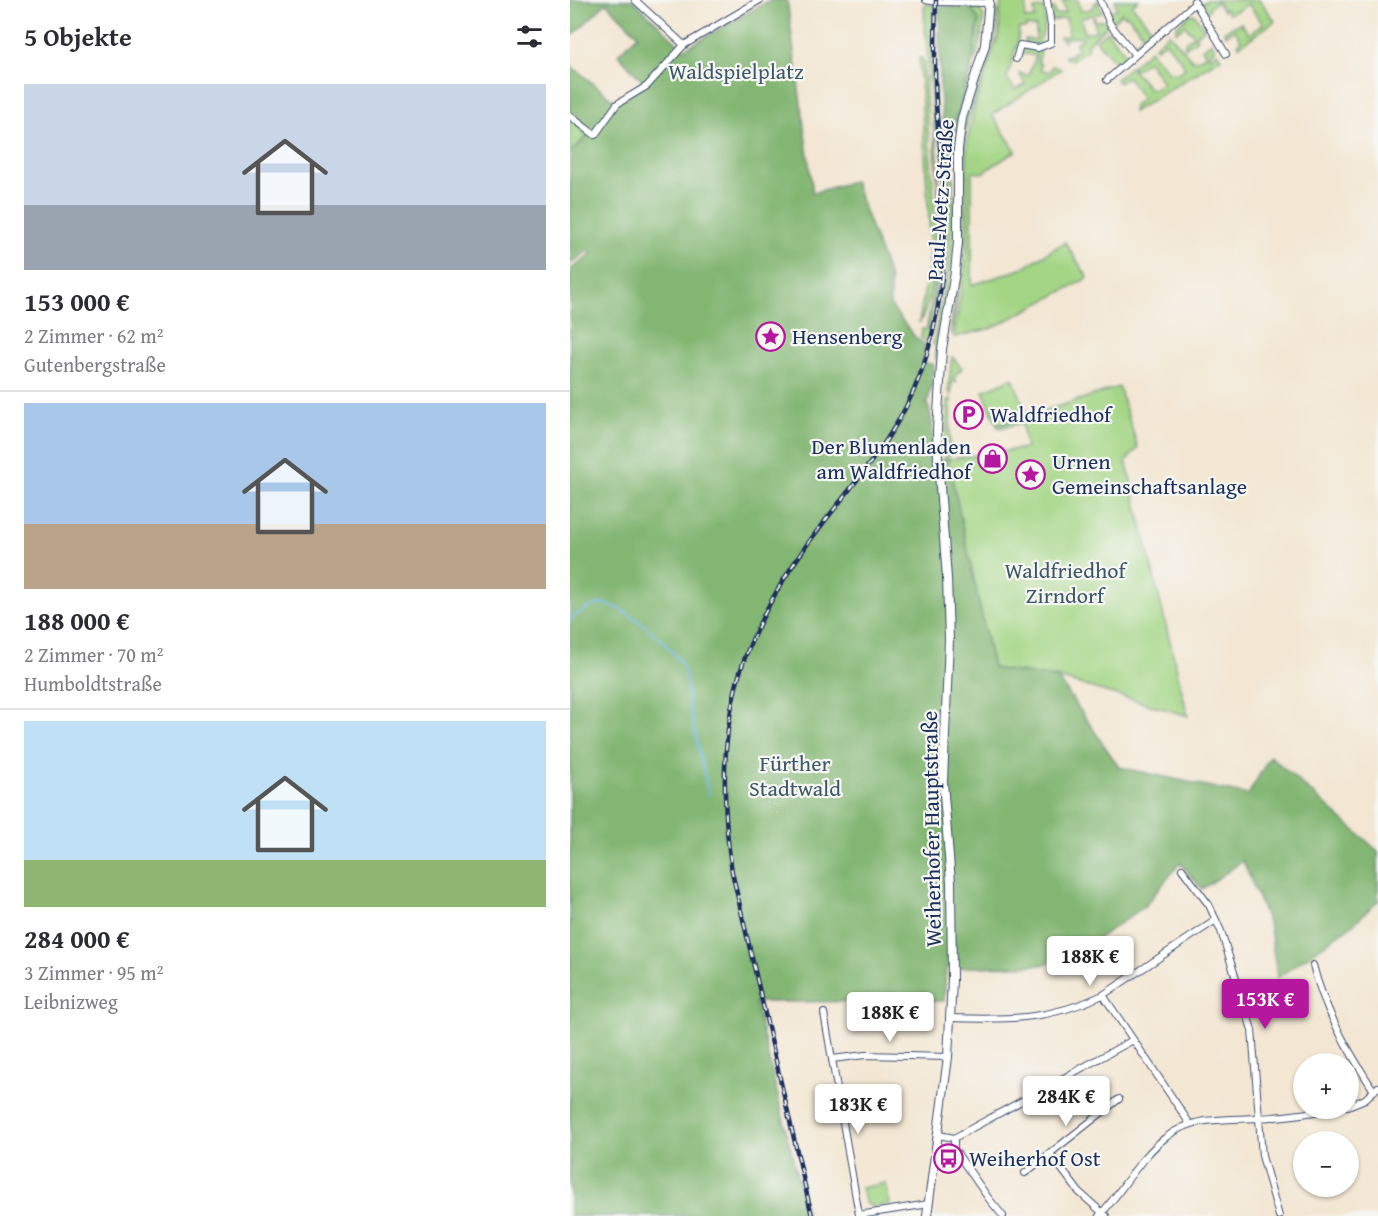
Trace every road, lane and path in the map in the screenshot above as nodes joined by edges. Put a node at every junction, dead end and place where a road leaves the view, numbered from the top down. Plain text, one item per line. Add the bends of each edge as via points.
1 (635, 0) edge
2 (760, 0) edge
3 (926, 0) edge
4 (1047, 0) edge
5 (1100, 0) edge
6 (1194, 1) edge
7 (989, 2) edge
8 (684, 45) junction
9 (1226, 54) dead end
10 (1135, 55) junction
11 (1016, 59) dead end
12 (1107, 80) dead end
13 (570, 116) edge
14 (940, 368) joint
15 (1182, 869) dead end
16 (1216, 920) junction
17 (1313, 965) dead end
18 (1103, 995) junction
19 (824, 1013) dead end
20 (951, 1018) junction
21 (1133, 1040) junction
22 (948, 1057) junction
23 (832, 1059) junction
24 (1376, 1089) edge
25 (1119, 1099) dead end
26 (1359, 1101) edge
27 (1293, 1114) edge
28 (1258, 1118) junction
29 (1190, 1124) junction
30 (939, 1135) junction
31 (954, 1138) junction
32 (1051, 1155) junction
33 (1025, 1173) dead end
34 (929, 1204) junction
35 (1102, 1215) edge
36 (927, 1216) edge
37 (1003, 1216) edge
38 (1279, 1216) edge

1 - 8 street
2 - 8 street
3 - 7 street
4 - 11 street via 1051,43 1038,48 1020,45
5 - 10 street via 1110,24
6 - 9 street
6 - 10 street
7 - 14 street, Paul-Metz-Straße via 985,45 962,118 957,149 956,272
8 - 13 street via 647,86 617,104 595,135
10 - 12 street
14 - 20 street, Weiherhofer Hauptstraße via 937,440 949,640 943,782 951,882
15 - 16 street
16 - 18 street
16 - 28 street via 1254,1036
17 - 24 street via 1338,1030
18 - 20 street via 1029,1018
18 - 21 street
19 - 23 street
20 - 22 street, Weiherhofer Hauptstraße
21 - 29 street
21 - 31 street
22 - 23 street via 865,1055
22 - 30 street, Weiherhofer Hauptstraße
23 - 34 street via 859,1215
24 - 26 street
25 - 32 street
27 - 28 street
28 - 29 street via 1219,1118
28 - 38 street via 1262,1156
29 - 35 street via 1153,1149
30 - 31 street
30 - 34 street, Weiherhofer Hauptstraße
31 - 37 street via 954,1149
32 - 33 street
32 - 35 street
34 - 36 street, Weiherhofer Hauptstraße

